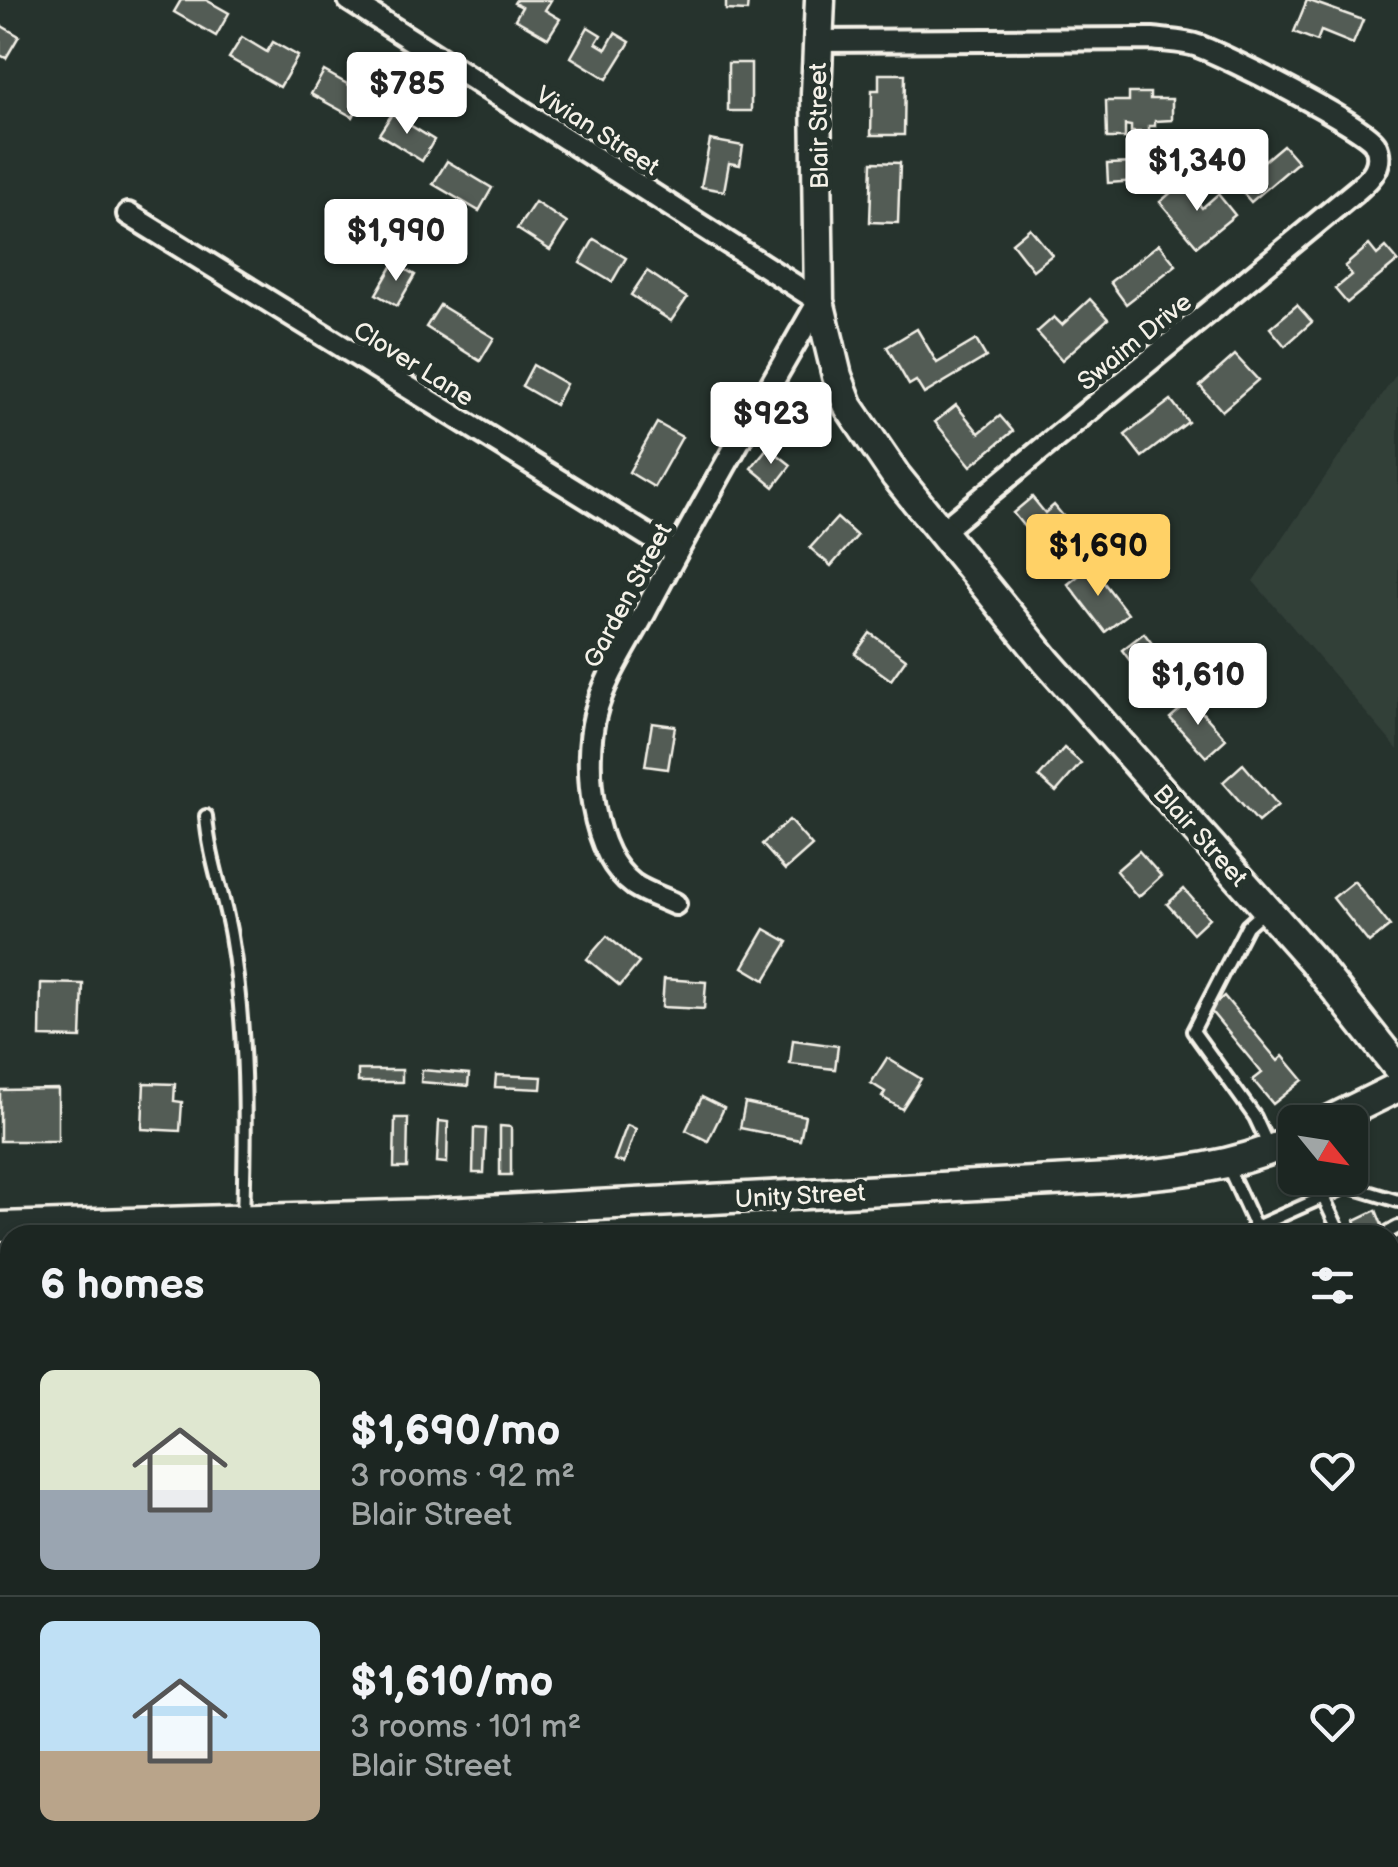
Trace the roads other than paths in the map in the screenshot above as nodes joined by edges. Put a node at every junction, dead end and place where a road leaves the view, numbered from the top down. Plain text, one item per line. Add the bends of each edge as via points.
1 (350, 0) edge
2 (820, 0) edge
3 (816, 41) junction
4 (128, 214) dead end
5 (819, 301) junction
6 (942, 531) junction
7 (676, 553) junction
8 (206, 816) dead end
9 (676, 904) dead end
10 (1266, 908) junction
11 (1398, 1068) edge
12 (1398, 1087) edge
13 (1362, 1105) edge
14 (1278, 1140) edge
15 (1278, 1147) edge
16 (1226, 1163) junction
17 (1368, 1191) edge
18 (1326, 1195) edge
19 (1323, 1197) junction
20 (1398, 1202) edge
21 (243, 1220) junction
22 (69, 1225) edge
23 (1255, 1225) edge
24 (1269, 1225) edge
25 (1336, 1225) edge

1 - 5 street, Vivian Street
2 - 3 street, Blair Street
3 - 5 street, Blair Street
3 - 6 street, Swaim Drive via 1195,44 1374,140 1379,157 1373,176 1358,190
4 - 7 street, Clover Lane
5 - 6 street, Blair Street via 849,406
5 - 7 street, Garden Street
6 - 10 street, Blair Street via 1047,662
7 - 9 street, Garden Street via 602,697 590,744 593,803 609,854 634,884
8 - 21 lane via 244,1032
10 - 11 street, Blair Street
10 - 14 lane via 1247,926 1192,1031
12 - 13 street
15 - 16 street, Unity Street
16 - 21 street, Unity Street via 1109,1178
16 - 23 lane
17 - 20 lane
18 - 19 lane
19 - 24 lane
19 - 25 lane
21 - 22 street, Unity Street

